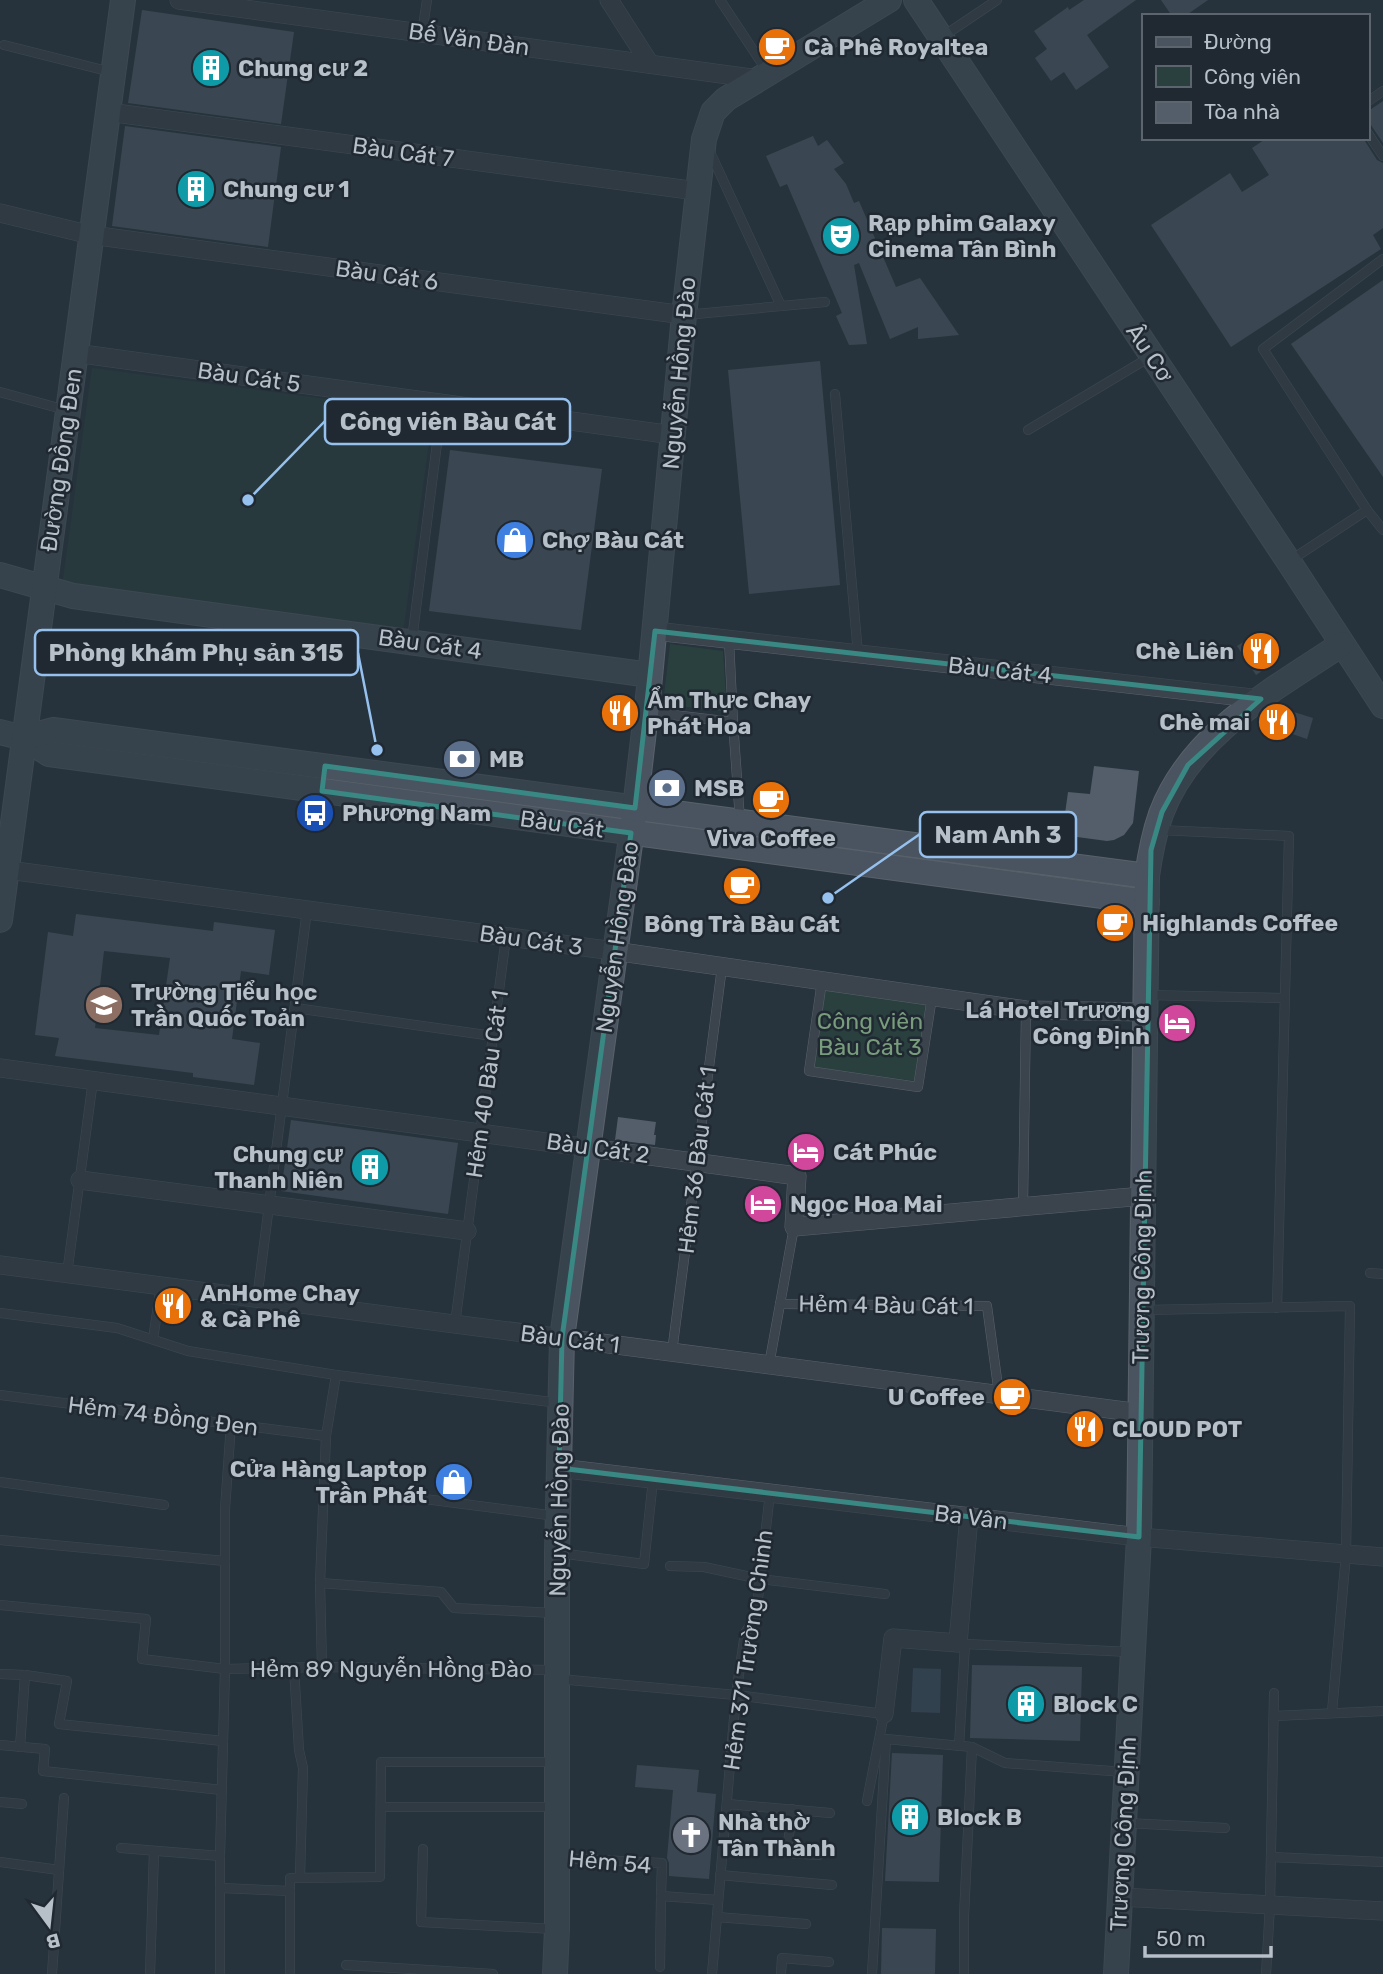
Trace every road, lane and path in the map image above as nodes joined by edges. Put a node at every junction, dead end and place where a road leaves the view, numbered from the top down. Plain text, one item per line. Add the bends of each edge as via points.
1 (123, 0) edge
2 (179, 0) edge
3 (426, 0) edge
4 (609, 0) edge
5 (720, 0) edge
6 (889, 0) edge
7 (916, 0) edge
8 (997, 0) edge
9 (422, 33) junction
10 (941, 38) junction
11 (4, 45) dead end
12 (650, 64) junction
13 (113, 72) junction
14 (763, 76) junction
15 (108, 112) junction
16 (1369, 135) edge
17 (704, 139) junction
18 (1383, 156) edge
19 (697, 191) junction
20 (0, 214) edge
21 (91, 235) junction
22 (1383, 260) edge
23 (825, 302) dead end
24 (781, 306) junction
25 (684, 315) junction
26 (75, 353) junction
27 (1152, 356) junction
28 (0, 392) edge
29 (835, 394) dead end
30 (443, 404) junction
31 (68, 410) junction
32 (1028, 430) dead end
33 (673, 435) junction
34 (1367, 510) junction
35 (1383, 530) edge
36 (1289, 562) junction
37 (0, 575) edge
38 (44, 587) junction
39 (655, 631) junction
40 (729, 639) junction
41 (412, 642) junction
42 (1342, 645) junction
43 (858, 654) junction
44 (650, 675) junction
45 (1261, 699) junction
46 (1383, 706) edge
47 (646, 711) junction
48 (733, 722) junction
49 (0, 733) edge
50 (24, 738) junction
51 (325, 766) junction
52 (322, 791) junction
53 (635, 808) junction
54 (740, 822) junction
55 (1156, 830) junction
56 (631, 833) junction
57 (890, 842) junction
58 (887, 867) junction
59 (3, 870) edge
60 (1147, 876) junction
61 (1147, 902) junction
62 (307, 911) junction
63 (0, 920) edge
64 (506, 937) junction
65 (614, 951) junction
66 (722, 967) junction
67 (822, 981) junction
68 (932, 997) junction
69 (1285, 998) junction
70 (1146, 1003) junction
71 (295, 1008) junction
72 (1026, 1010) junction
73 (494, 1036) junction
74 (0, 1069) edge
75 (93, 1080) junction
76 (282, 1106) junction
77 (480, 1132) junction
78 (588, 1147) junction
79 (696, 1162) junction
80 (80, 1180) junction
81 (1143, 1196) junction
82 (269, 1205) junction
83 (1023, 1207) junction
84 (794, 1227) junction
85 (467, 1231) junction
86 (0, 1265) edge
87 (1370, 1273) dead end
88 (67, 1274) junction
89 (1383, 1274) edge
90 (161, 1286) junction
91 (257, 1299) junction
92 (780, 1304) junction
93 (1277, 1308) junction
94 (1142, 1310) junction
95 (0, 1313) edge
96 (455, 1324) junction
97 (562, 1338) junction
98 (153, 1339) junction
99 (672, 1352) junction
100 (769, 1365) junction
101 (336, 1375) junction
102 (999, 1394) junction
103 (0, 1395) edge
104 (561, 1403) junction
105 (1140, 1413) junction
106 (231, 1424) junction
107 (326, 1436) junction
108 (559, 1468) junction
109 (653, 1480) junction
110 (0, 1482) edge
111 (378, 1493) dead end
112 (770, 1493) junction
113 (164, 1505) dead end
114 (558, 1516) junction
115 (969, 1517) junction
116 (1139, 1536) junction
117 (0, 1540) edge
118 (557, 1553) junction
119 (1346, 1554) junction
120 (1383, 1557) edge
121 (225, 1561) junction
122 (670, 1566) dead end
123 (760, 1579) junction
124 (320, 1583) junction
125 (885, 1594) dead end
126 (0, 1605) edge
127 (557, 1613) junction
128 (1133, 1652) junction
129 (322, 1667) junction
130 (295, 1668) junction
131 (225, 1669) junction
132 (0, 1674) edge
133 (557, 1674) junction
134 (25, 1675) junction
135 (1274, 1693) dead end
136 (736, 1695) junction
137 (1383, 1711) edge
138 (1332, 1712) junction
139 (884, 1714) junction
140 (1274, 1716) junction
141 (223, 1741) junction
142 (0, 1745) edge
143 (959, 1746) junction
144 (20, 1747) junction
145 (972, 1747) junction
146 (557, 1762) junction
147 (1127, 1772) junction
148 (222, 1790) junction
149 (64, 1798) dead end
150 (867, 1801) dead end
151 (0, 1802) edge
152 (22, 1804) dead end
153 (727, 1804) junction
154 (381, 1807) junction
155 (557, 1807) junction
156 (792, 1809) junction
157 (830, 1813) dead end
158 (1124, 1823) junction
159 (1225, 1828) dead end
160 (121, 1848) dead end
161 (423, 1849) dead end
162 (154, 1851) junction
163 (819, 1855) dead end
164 (220, 1856) junction
165 (1271, 1857) junction
166 (557, 1858) junction
167 (0, 1862) edge
168 (1383, 1862) edge
169 (58, 1870) junction
170 (720, 1875) junction
171 (300, 1877) junction
172 (832, 1885) dead end
173 (220, 1888) junction
174 (290, 1891) junction
175 (661, 1896) junction
176 (1120, 1897) junction
177 (718, 1900) junction
178 (1270, 1905) junction
179 (1383, 1911) edge
180 (717, 1917) junction
181 (806, 1924) dead end
182 (557, 1929) junction
183 (829, 1962) dead end
184 (346, 1965) dead end
185 (660, 1967) dead end
186 (52, 1974) edge
187 (150, 1974) edge
188 (220, 1974) edge
189 (290, 1974) edge
190 (493, 1974) edge
191 (555, 1974) edge
192 (712, 1974) edge
193 (781, 1974) edge
194 (872, 1974) edge
195 (964, 1974) edge
196 (1116, 1974) edge
197 (1266, 1974) edge

1 - 13 street, Đường Đồng Đen
2 - 9 street, Bế Văn Đàn
3 - 9 lane
4 - 12 street
5 - 14 lane
6 - 14 street, Nguyễn Hồng Đào
7 - 10 street, Âu Cơ
8 - 10 lane
9 - 12 street, Bế Văn Đàn
10 - 27 street, Âu Cơ
11 - 13 lane
12 - 14 street, Bế Văn Đàn
13 - 15 street, Đường Đồng Đen
14 - 17 street, Nguyễn Hồng Đào via 720,103
15 - 19 street, Bàu Cát 7
15 - 21 street, Đường Đồng Đen
16 - 18 lane
17 - 19 street, Nguyễn Hồng Đào
17 - 24 lane
19 - 25 street, Nguyễn Hồng Đào
20 - 21 street, Bàu Cát 6
21 - 25 street, Bàu Cát 6
21 - 26 street, Đường Đồng Đen
22 - 34 lane via 1263,349
23 - 24 lane
24 - 25 lane
25 - 33 street, Nguyễn Hồng Đào
26 - 30 street, Bàu Cát 5
26 - 31 street, Đường Đồng Đen
27 - 32 lane
27 - 36 street, Âu Cơ
28 - 31 lane
29 - 43 lane
30 - 33 street, Bàu Cát 5
30 - 41 lane
31 - 38 street, Đường Đồng Đen
33 - 39 street, Nguyễn Hồng Đào
34 - 35 lane
34 - 36 lane
36 - 42 street, Âu Cơ
37 - 38 street, Bàu Cát 4
38 - 41 street, Bàu Cát 4 via 73,596
38 - 50 street, Đường Đồng Đen
39 - 40 street, Bàu Cát 4
39 - 44 street, Nguyễn Hồng Đào
40 - 43 street, Bàu Cát 4
40 - 48 lane
41 - 44 street, Bàu Cát 4
42 - 45 street, Trương Công Định
42 - 46 street, Âu Cơ
43 - 45 street, Bàu Cát 4
44 - 47 street, Nguyễn Hồng Đào
45 - 55 street, Trương Công Định via 1188,765
47 - 48 lane
47 - 53 street, Nguyễn Hồng Đào
48 - 54 lane
49 - 50 street, Bàu Cát
50 - 51 street, Bàu Cát via 52,730
50 - 52 street, Bàu Cát via 49,754
50 - 59 street, Đường Đồng Đen
51 - 52 street
51 - 53 street, Bàu Cát
52 - 56 street, Bàu Cát
53 - 54 street, Bàu Cát
53 - 56 street, Nguyễn Hồng Đào
54 - 57 street, Bàu Cát
55 - 60 street, Trương Công Định
55 - 69 lane via 1289,836
56 - 58 street, Bàu Cát
56 - 65 street, Nguyễn Hồng Đào
57 - 58 street
57 - 60 street, Bàu Cát
58 - 61 street, Bàu Cát
59 - 62 street, Bàu Cát 3
59 - 63 street, Đường Đồng Đen
60 - 61 street, Trương Công Định
61 - 70 street, Trương Công Định
62 - 64 street, Bàu Cát 3
62 - 71 lane
64 - 65 street, Bàu Cát 3
64 - 73 lane, Hẻm 40 Bàu Cát 1
65 - 66 street, Bàu Cát 3
65 - 78 street, Nguyễn Hồng Đào
66 - 67 street, Bàu Cát 3
66 - 79 lane, Hẻm 36 Bàu Cát 1
67 - 68 street, Bàu Cát 3
67 - 68 lane via 809,1071 918,1087
68 - 72 street, Bàu Cát 3
69 - 70 lane
69 - 93 lane
70 - 72 street, Bàu Cát 3
70 - 81 street, Trương Công Định
71 - 73 lane
71 - 76 lane
72 - 83 lane
73 - 77 lane, Hẻm 40 Bàu Cát 1
74 - 75 street, Bàu Cát 2
75 - 76 street, Bàu Cát 2
75 - 80 lane
76 - 77 street, Bàu Cát 2
76 - 82 lane
77 - 78 street, Bàu Cát 2
77 - 85 lane, Hẻm 40 Bàu Cát 1
78 - 79 street, Bàu Cát 2
78 - 97 street, Nguyễn Hồng Đào
79 - 84 street, Bàu Cát 2 via 797,1176
79 - 99 lane, Hẻm 36 Bàu Cát 1
80 - 82 street
80 - 88 lane
81 - 83 street
81 - 94 street, Trương Công Định
82 - 85 street
82 - 91 lane
83 - 84 street
84 - 92 lane
85 - 96 lane, Hẻm 40 Bàu Cát 1
86 - 88 street, Bàu Cát 1
87 - 89 lane
88 - 90 street, Bàu Cát 1
90 - 91 street, Bàu Cát 1
90 - 98 lane
91 - 96 street, Bàu Cát 1
92 - 100 lane
92 - 102 lane, Hẻm 4 Bàu Cát 1 via 986,1306
93 - 94 lane
93 - 119 lane via 1350,1306
94 - 105 street, Trương Công Định
95 - 98 lane via 117,1328
96 - 97 street, Bàu Cát 1
97 - 99 street, Bàu Cát 1
97 - 104 street, Nguyễn Hồng Đào
98 - 101 lane via 188,1351
99 - 100 street, Bàu Cát 1
100 - 102 street, Bàu Cát 1
101 - 104 lane
101 - 107 lane
102 - 105 street, Bàu Cát 1
103 - 106 lane, Hẻm 74 Đồng Đen
104 - 108 street, Nguyễn Hồng Đào
105 - 116 street, Trương Công Định
106 - 107 lane, Hẻm 74 Đồng Đen
106 - 121 lane
107 - 124 lane
108 - 109 street, Ba Vân
108 - 114 street, Nguyễn Hồng Đào
109 - 112 street, Ba Vân
109 - 118 lane via 643,1564
110 - 113 lane
111 - 114 lane
112 - 115 street, Ba Vân
112 - 123 lane, Hẻm 371 Trường Chinh
114 - 118 street, Nguyễn Hồng Đào
115 - 116 street, Ba Vân
115 - 139 street via 958,1643 893,1638
116 - 119 street, Ba Vân
116 - 128 street, Trương Công Định
117 - 121 lane
118 - 127 street, Nguyễn Hồng Đào
119 - 120 street, Ba Vân
119 - 138 lane
121 - 131 lane
122 - 123 lane via 704,1567
123 - 125 lane
123 - 136 lane, Hẻm 371 Trường Chinh via 756,1616 745,1633
124 - 127 lane via 440,1592 454,1608
124 - 129 lane
126 - 131 lane, Hẻm 89 Nguyễn Hồng Đào via 146,1619 142,1660
127 - 133 street, Nguyễn Hồng Đào
128 - 143 lane via 965,1644
128 - 147 street, Trương Công Định
129 - 130 lane, Hẻm 89 Nguyễn Hồng Đào
129 - 133 lane, Hẻm 89 Nguyễn Hồng Đào
130 - 131 lane, Hẻm 89 Nguyễn Hồng Đào
130 - 171 lane via 303,1768
131 - 141 lane
132 - 134 lane
133 - 136 lane, Hẻm 89 Nguyễn Hồng Đào
133 - 146 street, Nguyễn Hồng Đào
134 - 141 lane via 67,1681 59,1724
134 - 144 lane
135 - 140 lane
136 - 139 lane, Hẻm 89 Nguyễn Hồng Đào
136 - 153 lane, Hẻm 371 Trường Chinh
137 - 138 lane
138 - 140 lane
139 - 150 lane
140 - 165 lane
141 - 148 lane
142 - 144 lane
143 - 145 lane
143 - 194 lane via 886,1740
144 - 148 lane via 45,1749 43,1771
145 - 147 lane via 1005,1763
145 - 195 lane
146 - 154 lane via 381,1762
146 - 155 street, Nguyễn Hồng Đào
147 - 158 street, Trương Công Định
148 - 164 lane
149 - 169 lane
151 - 152 lane
153 - 156 lane
153 - 170 lane, Hẻm 371 Trường Chinh
154 - 155 lane
154 - 171 lane via 380,1877
155 - 166 street, Nguyễn Hồng Đào
156 - 157 lane
156 - 163 lane via 788,1853
158 - 159 lane
158 - 176 street, Trương Công Định
160 - 162 lane
161 - 182 lane via 421,1922
162 - 164 lane
162 - 187 lane
164 - 173 lane
165 - 168 lane
165 - 178 lane
166 - 175 lane, Hẻm 54 via 662,1863
166 - 182 street, Nguyễn Hồng Đào
167 - 169 lane
169 - 186 lane
170 - 172 lane
170 - 177 lane, Hẻm 371 Trường Chinh
171 - 174 lane via 290,1878
173 - 174 lane
173 - 188 lane
174 - 189 lane
175 - 177 lane, Hẻm 54
175 - 185 lane
176 - 178 street
176 - 196 street, Trương Công Định
177 - 180 lane, Hẻm 371 Trường Chinh
178 - 179 street
178 - 197 lane
180 - 181 lane
180 - 192 lane, Hẻm 371 Trường Chinh
182 - 191 street, Nguyễn Hồng Đào
183 - 193 lane via 782,1958
184 - 190 lane

